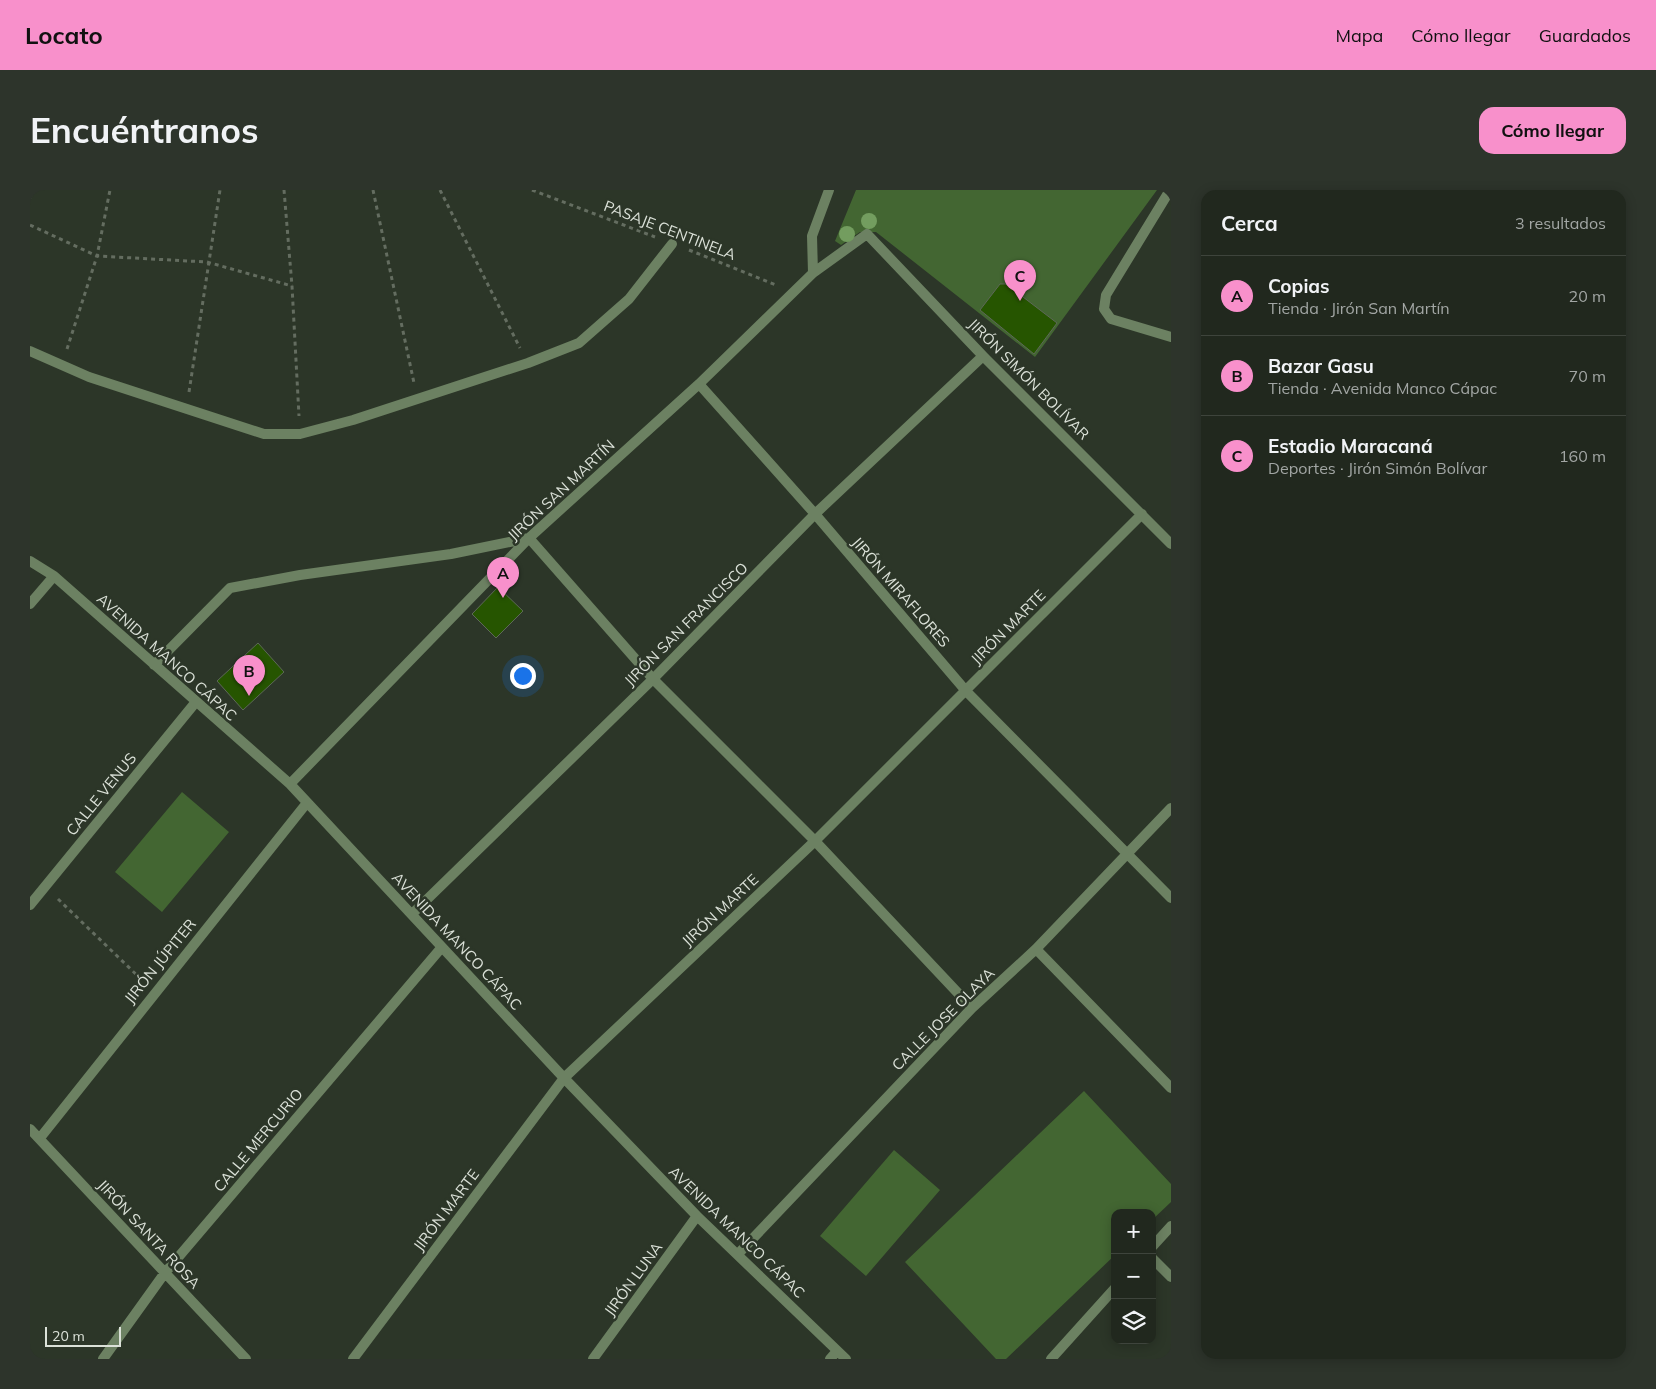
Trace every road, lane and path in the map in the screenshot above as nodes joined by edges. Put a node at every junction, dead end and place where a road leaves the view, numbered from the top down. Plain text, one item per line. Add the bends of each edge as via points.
1 (33, 190) edge
2 (110, 190) edge
3 (220, 190) edge
4 (284, 190) edge
5 (374, 190) edge
6 (440, 190) edge
7 (532, 190) edge
8 (829, 190) edge
9 (1170, 190) edge
10 (30, 198) edge
11 (30, 225) edge
12 (867, 234) joint
13 (672, 244) junction
14 (96, 256) junction
15 (208, 262) junction
16 (813, 273) junction
17 (772, 282) dead end
18 (292, 286) junction
19 (1171, 336) edge
20 (30, 351) edge
21 (982, 356) junction
22 (47, 359) junction
23 (528, 363) junction
24 (699, 384) junction
25 (417, 399) junction
26 (187, 408) junction
27 (300, 434) junction
28 (816, 514) junction
29 (1142, 514) junction
30 (529, 538) junction
31 (1171, 544) edge
32 (30, 561) edge
33 (54, 576) junction
34 (30, 604) edge
35 (154, 665) junction
36 (653, 679) junction
37 (966, 691) junction
38 (196, 703) junction
39 (290, 784) junction
40 (306, 804) junction
41 (1171, 808) edge
42 (815, 841) junction
43 (1128, 852) junction
44 (45, 886) junction
45 (1171, 898) edge
46 (30, 905) edge
47 (412, 914) junction
48 (442, 947) junction
49 (1036, 949) junction
50 (154, 992) junction
51 (972, 1008) junction
52 (564, 1078) junction
53 (1171, 1088) edge
54 (30, 1129) edge
55 (40, 1138) junction
56 (697, 1216) junction
57 (1171, 1226) edge
58 (1156, 1243) edge
59 (738, 1254) junction
60 (1156, 1262) edge
61 (164, 1274) junction
62 (1171, 1277) edge
63 (1111, 1293) edge
64 (837, 1350) junction
65 (1054, 1358) edge
66 (103, 1359) edge
67 (246, 1359) edge
68 (352, 1359) edge
69 (593, 1359) edge
70 (830, 1359) edge
71 (846, 1359) edge

1 - 10 path
2 - 14 path
3 - 15 path
4 - 18 path
5 - 25 path
6 - 23 path
7 - 13 path, PASAJE CENTINELA
8 - 16 street via 812,236
9 - 19 street via 1106,295 1104,309 1111,319
11 - 14 path
12 - 16 street, JIRÓN SAN MARTÍN
12 - 21 street, JIRÓN SIMÓN BOLÍVAR
13 - 17 path, PASAJE CENTINELA
13 - 23 street via 629,299 579,343
14 - 15 path
14 - 22 path via 66,352
15 - 18 path
15 - 26 path
16 - 24 street, JIRÓN SAN MARTÍN
18 - 27 path
20 - 22 street
21 - 28 street, JIRÓN SAN FRANCISCO
21 - 29 street, JIRÓN SIMÓN BOLÍVAR
22 - 26 street via 89,377
23 - 25 street
24 - 28 street, JIRÓN MIRAFLORES
24 - 30 street, JIRÓN SAN MARTÍN
25 - 27 street
26 - 27 street via 264,434
28 - 36 street, JIRÓN SAN FRANCISCO
28 - 37 street, JIRÓN MIRAFLORES
29 - 31 street, JIRÓN SIMÓN BOLÍVAR
29 - 37 street, JIRÓN MARTE
30 - 35 street via 451,554 230,588
30 - 36 street
30 - 39 street, JIRÓN SAN MARTÍN
32 - 33 street, AVENIDA MANCO CÁPAC
33 - 34 street
33 - 35 street, AVENIDA MANCO CÁPAC
35 - 38 street, AVENIDA MANCO CÁPAC
36 - 42 street
36 - 47 street, JIRÓN SAN FRANCISCO
37 - 42 street, JIRÓN MARTE
37 - 43 street, JIRÓN MIRAFLORES
38 - 39 street, AVENIDA MANCO CÁPAC
38 - 44 street, CALLE VENUS
39 - 40 street, AVENIDA MANCO CÁPAC
40 - 47 street, AVENIDA MANCO CÁPAC
40 - 50 street, JIRÓN JÚPITER
41 - 43 street, CALLE JOSE OLAYA
42 - 51 street
42 - 52 street, JIRÓN MARTE
43 - 45 street, JIRÓN MIRAFLORES
43 - 49 street, CALLE JOSE OLAYA
44 - 46 street, CALLE VENUS
44 - 50 path
47 - 48 street, AVENIDA MANCO CÁPAC
48 - 52 street, AVENIDA MANCO CÁPAC
48 - 61 street, CALLE MERCURIO
49 - 51 street, CALLE JOSE OLAYA
49 - 53 street
50 - 55 street, JIRÓN JÚPITER
51 - 59 street, CALLE JOSE OLAYA
52 - 56 street, AVENIDA MANCO CÁPAC
52 - 68 street, JIRÓN MARTE
54 - 55 street, JIRÓN SANTA ROSA
55 - 61 street, JIRÓN SANTA ROSA
56 - 59 street, AVENIDA MANCO CÁPAC
56 - 69 street, JIRÓN LUNA
57 - 58 street
59 - 64 street, AVENIDA MANCO CÁPAC
60 - 62 street
61 - 66 street, CALLE MERCURIO
61 - 67 street, JIRÓN SANTA ROSA
63 - 65 street
64 - 70 street
64 - 71 street, AVENIDA MANCO CÁPAC

